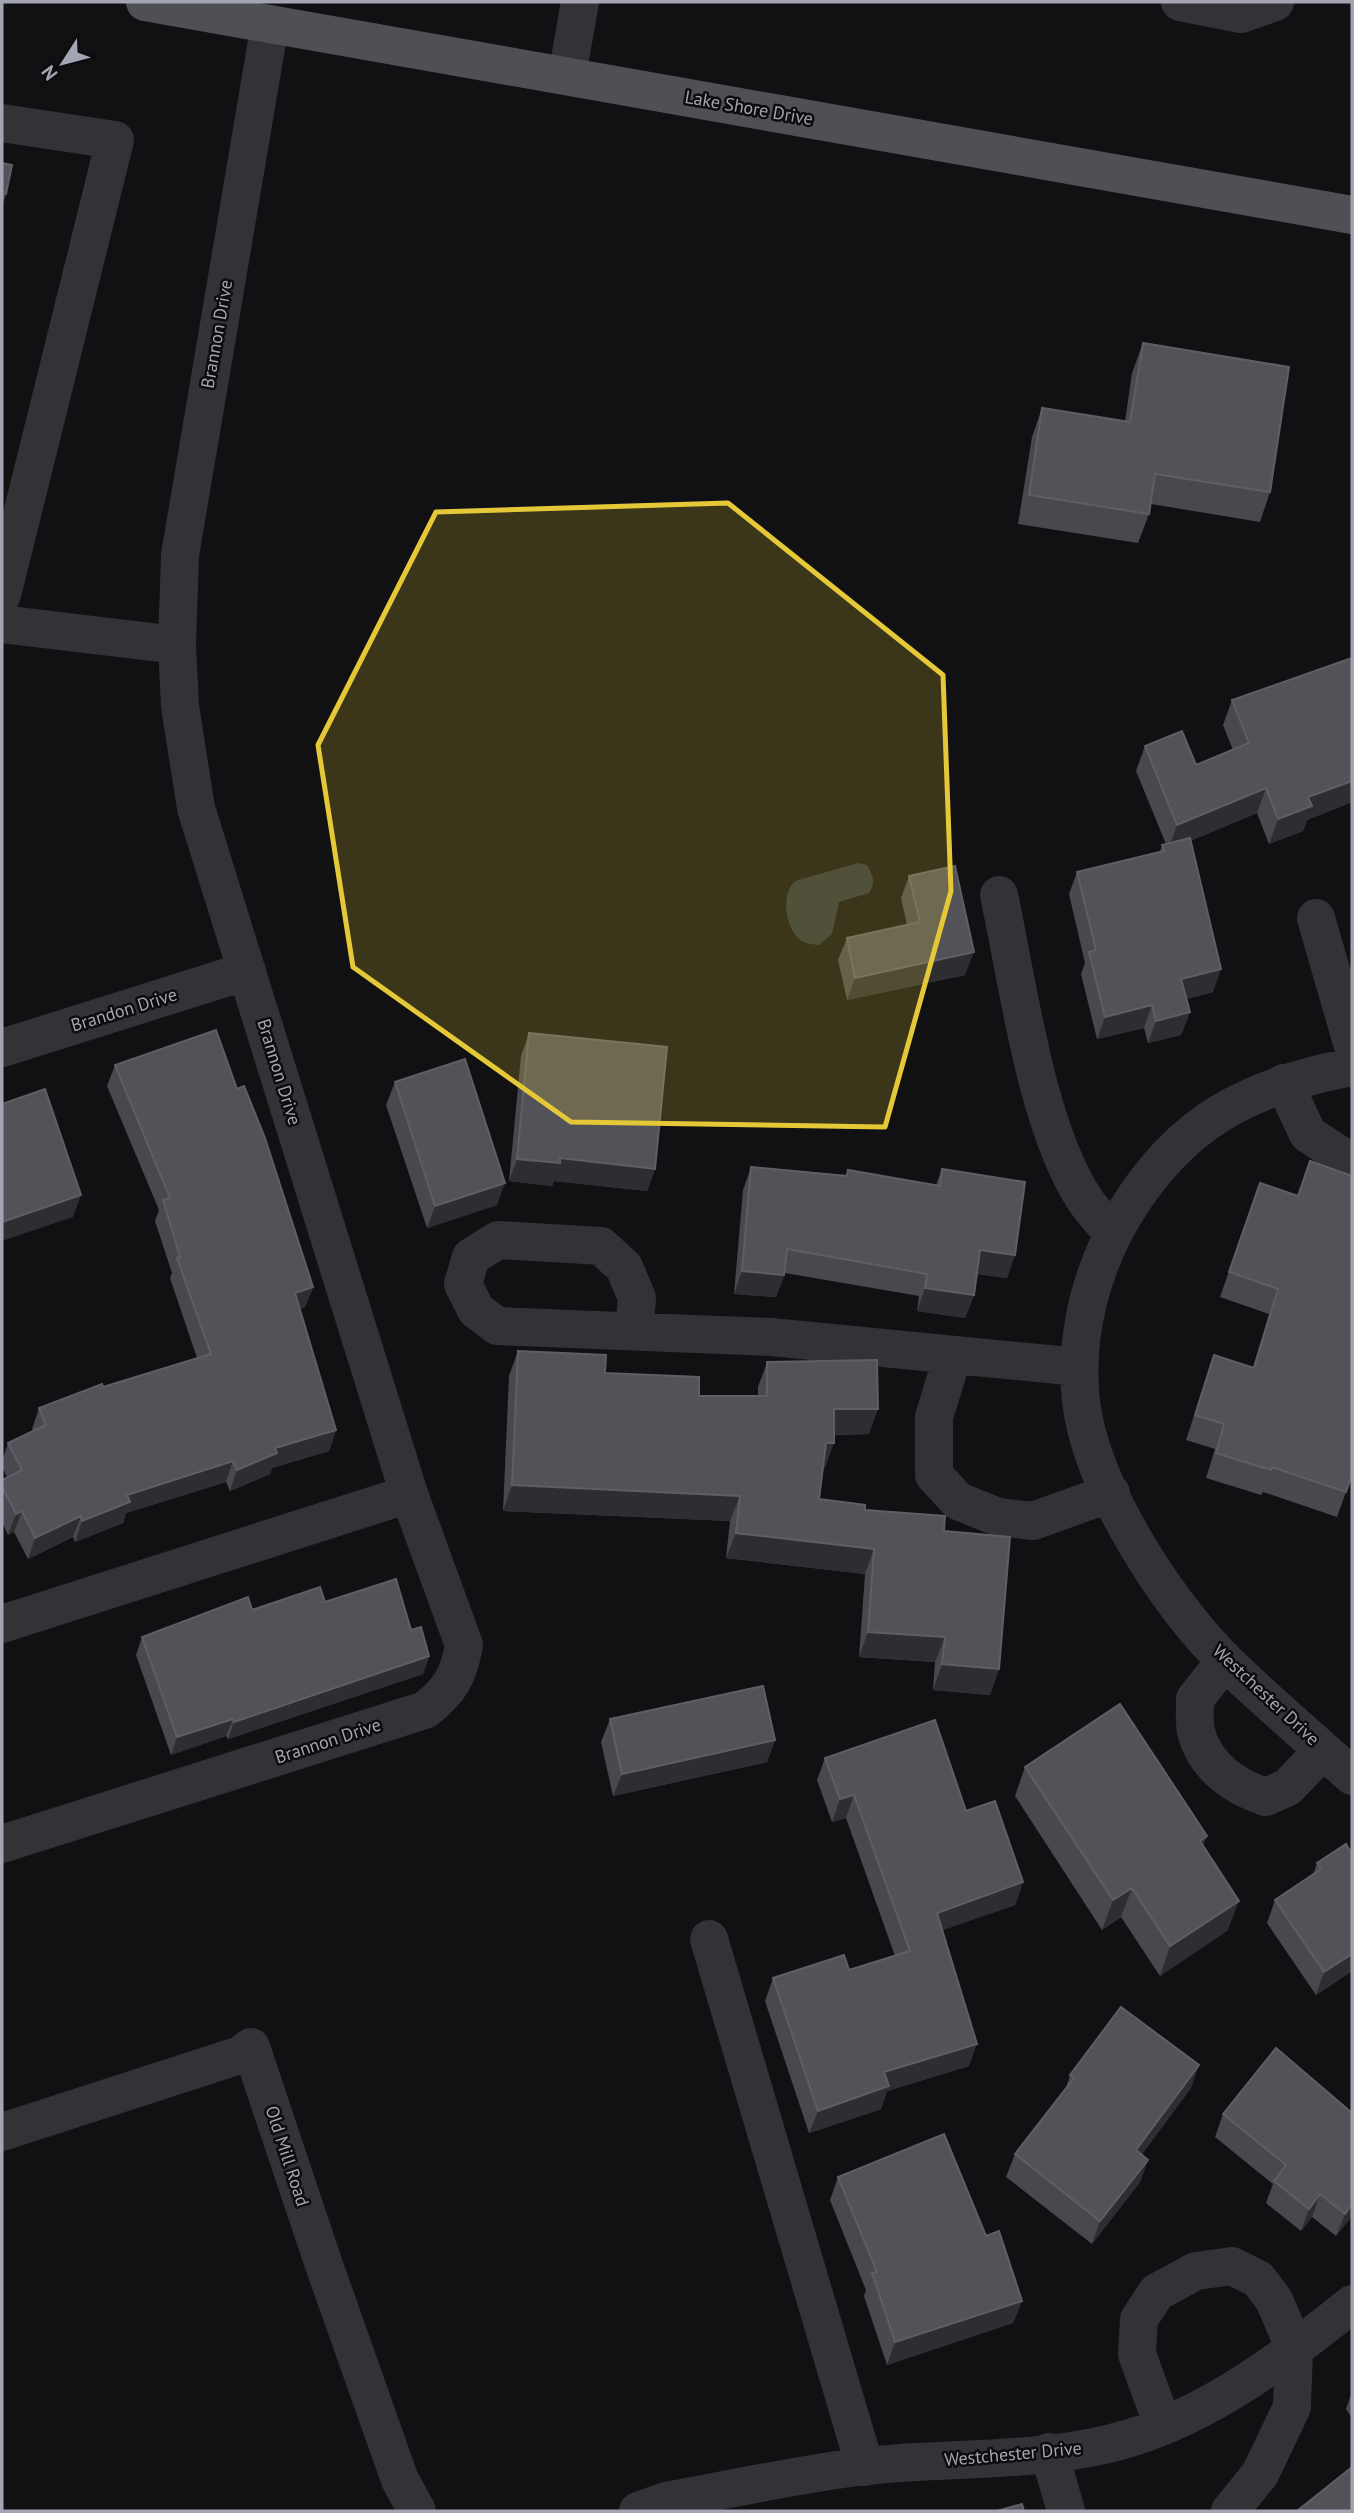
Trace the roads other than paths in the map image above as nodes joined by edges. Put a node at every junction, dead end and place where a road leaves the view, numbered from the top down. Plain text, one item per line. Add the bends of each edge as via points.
1 (145, 2) edge
2 (580, 2) edge
3 (1181, 2) edge
4 (1275, 2) edge
5 (270, 24) junction
6 (567, 76) junction
7 (2, 123) edge
8 (1352, 215) edge
9 (2, 595) edge
10 (2, 624) edge
11 (177, 645) junction
12 (999, 895) dead end
13 (1316, 918) dead end
14 (247, 971) junction
15 (1352, 1043) edge
16 (2, 1048) edge
17 (1352, 1067) edge
18 (1284, 1083) junction
19 (1352, 1163) edge
20 (1112, 1233) junction
21 (634, 1331) dead end
22 (953, 1355) junction
23 (1079, 1367) junction
24 (1111, 1493) junction
25 (409, 1494) junction
26 (2, 1624) edge
27 (1225, 1661) junction
28 (1323, 1750) junction
29 (1352, 1776) edge
30 (2, 1844) edge
31 (709, 1939) dead end
32 (2, 2132) edge
33 (1352, 2304) edge
34 (1294, 2347) junction
35 (1163, 2426) junction
36 (1049, 2452) junction
37 (865, 2466) junction
38 (417, 2511) edge
39 (638, 2511) edge
40 (1066, 2511) edge
41 (1230, 2511) edge

1 - 5 main road, Lake Shore Drive
2 - 6 street
3 - 4 street via 1241,13
5 - 6 main road, Lake Shore Drive
5 - 11 street, Brannon Drive via 180,555
6 - 8 main road, Lake Shore Drive
7 - 9 street via 115,140
10 - 11 street
11 - 14 street, Brannon Drive via 180,706 196,808
12 - 20 street via 1057,1143 1085,1199
13 - 15 street
14 - 16 street, Brandon Drive
14 - 25 street, Brannon Drive
17 - 18 street, Westchester Drive
18 - 19 street via 1308,1133
18 - 20 street, Westchester Drive via 1207,1121 1173,1149 1141,1186
20 - 23 street, Westchester Drive via 1083,1324
21 - 22 street via 771,1337
22 - 23 street
22 - 24 street via 934,1417 934,1475 958,1501 998,1517 1033,1521
23 - 24 street, Westchester Drive via 1090,1440
24 - 27 street, Westchester Drive via 1163,1588
25 - 26 street
25 - 30 street, Brannon Drive via 464,1645 460,1671 446,1695 425,1710
27 - 28 street, Westchester Drive
27 - 28 street via 1195,1699 1196,1732 1214,1766 1240,1788 1266,1797 1288,1787
28 - 29 street, Westchester Drive
31 - 37 street
32 - 38 street, Old Mill Road via 240,2055 251,2047 332,2290 400,2480
33 - 34 street, Westchester Drive
34 - 35 street, Westchester Drive via 1225,2395
34 - 35 street via 1274,2300 1258,2279 1232,2266 1196,2271 1157,2292 1139,2319 1137,2354
34 - 41 street via 1292,2407 1260,2474
35 - 36 street, Westchester Drive via 1129,2439
36 - 37 street, Westchester Drive
36 - 40 street
37 - 39 street, Westchester Drive via 666,2501

